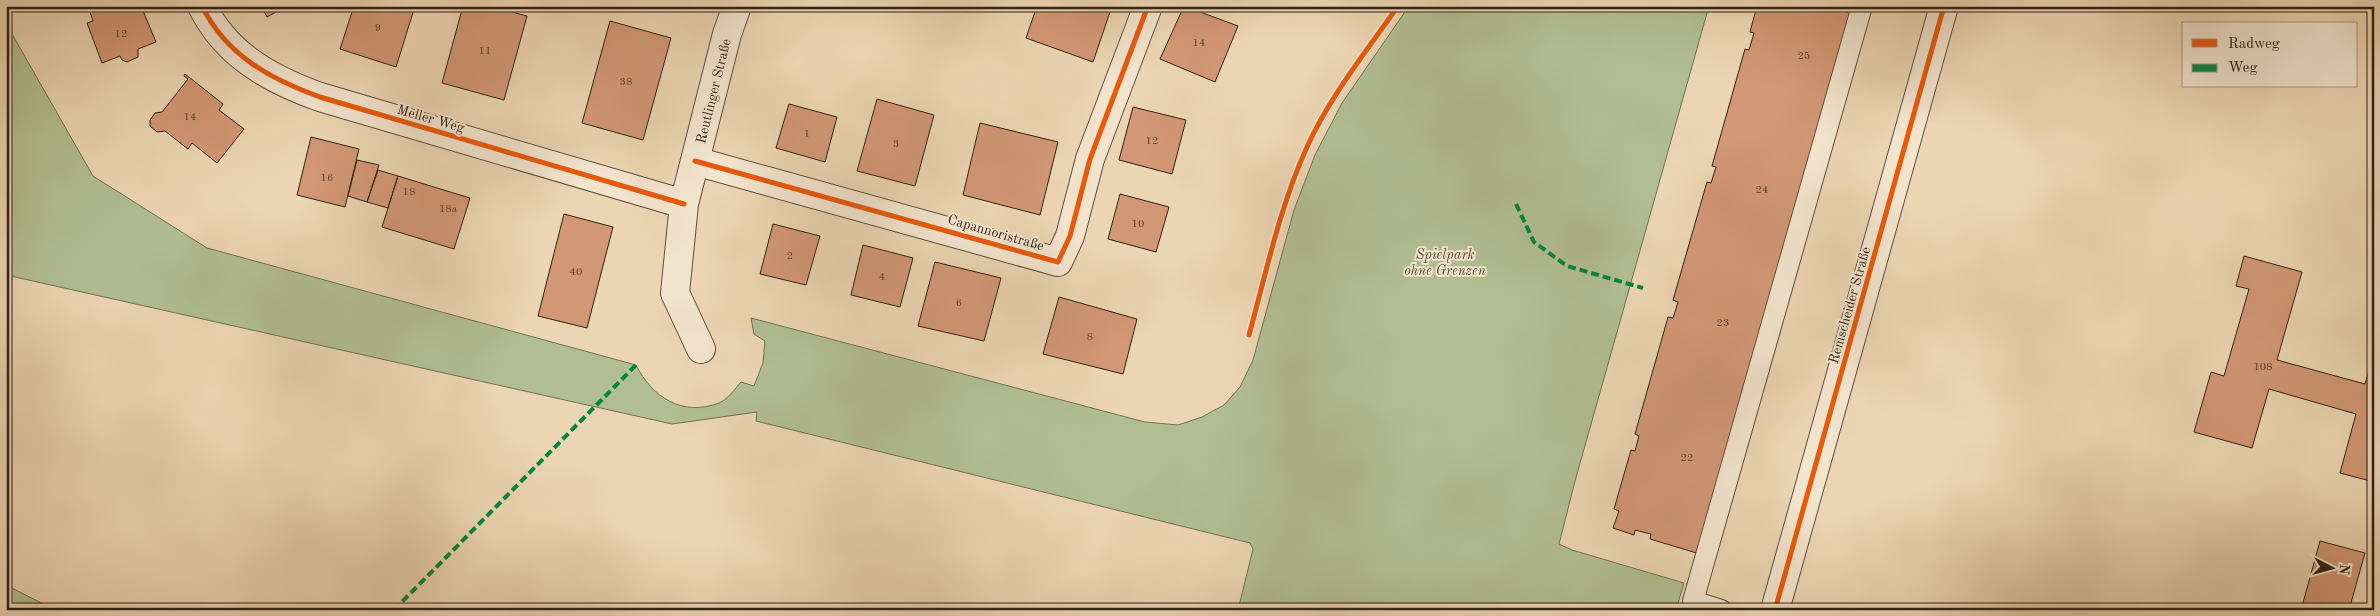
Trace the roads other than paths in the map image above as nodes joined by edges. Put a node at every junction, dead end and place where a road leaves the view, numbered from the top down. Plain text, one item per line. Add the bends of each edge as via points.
1 (202, 6) edge
2 (737, 6) edge
3 (1148, 6) edge
4 (1862, 6) edge
5 (1944, 6) edge
6 (695, 161) junction
7 (684, 204) junction
8 (701, 349) dead end
9 (1692, 606) edge
10 (1721, 610) edge
11 (1775, 610) edge

1 - 7 street, Meller Weg via 210,23 233,50 287,85
2 - 6 street, Reutlinger Straße
3 - 6 street, Capannoristraße via 1090,159 1070,236 1058,262
4 - 9 lane
5 - 11 street, Remscheider Straße
6 - 7 street, Reutlinger Straße
7 - 8 street, Reutlinger Straße via 675,293
9 - 10 lane

